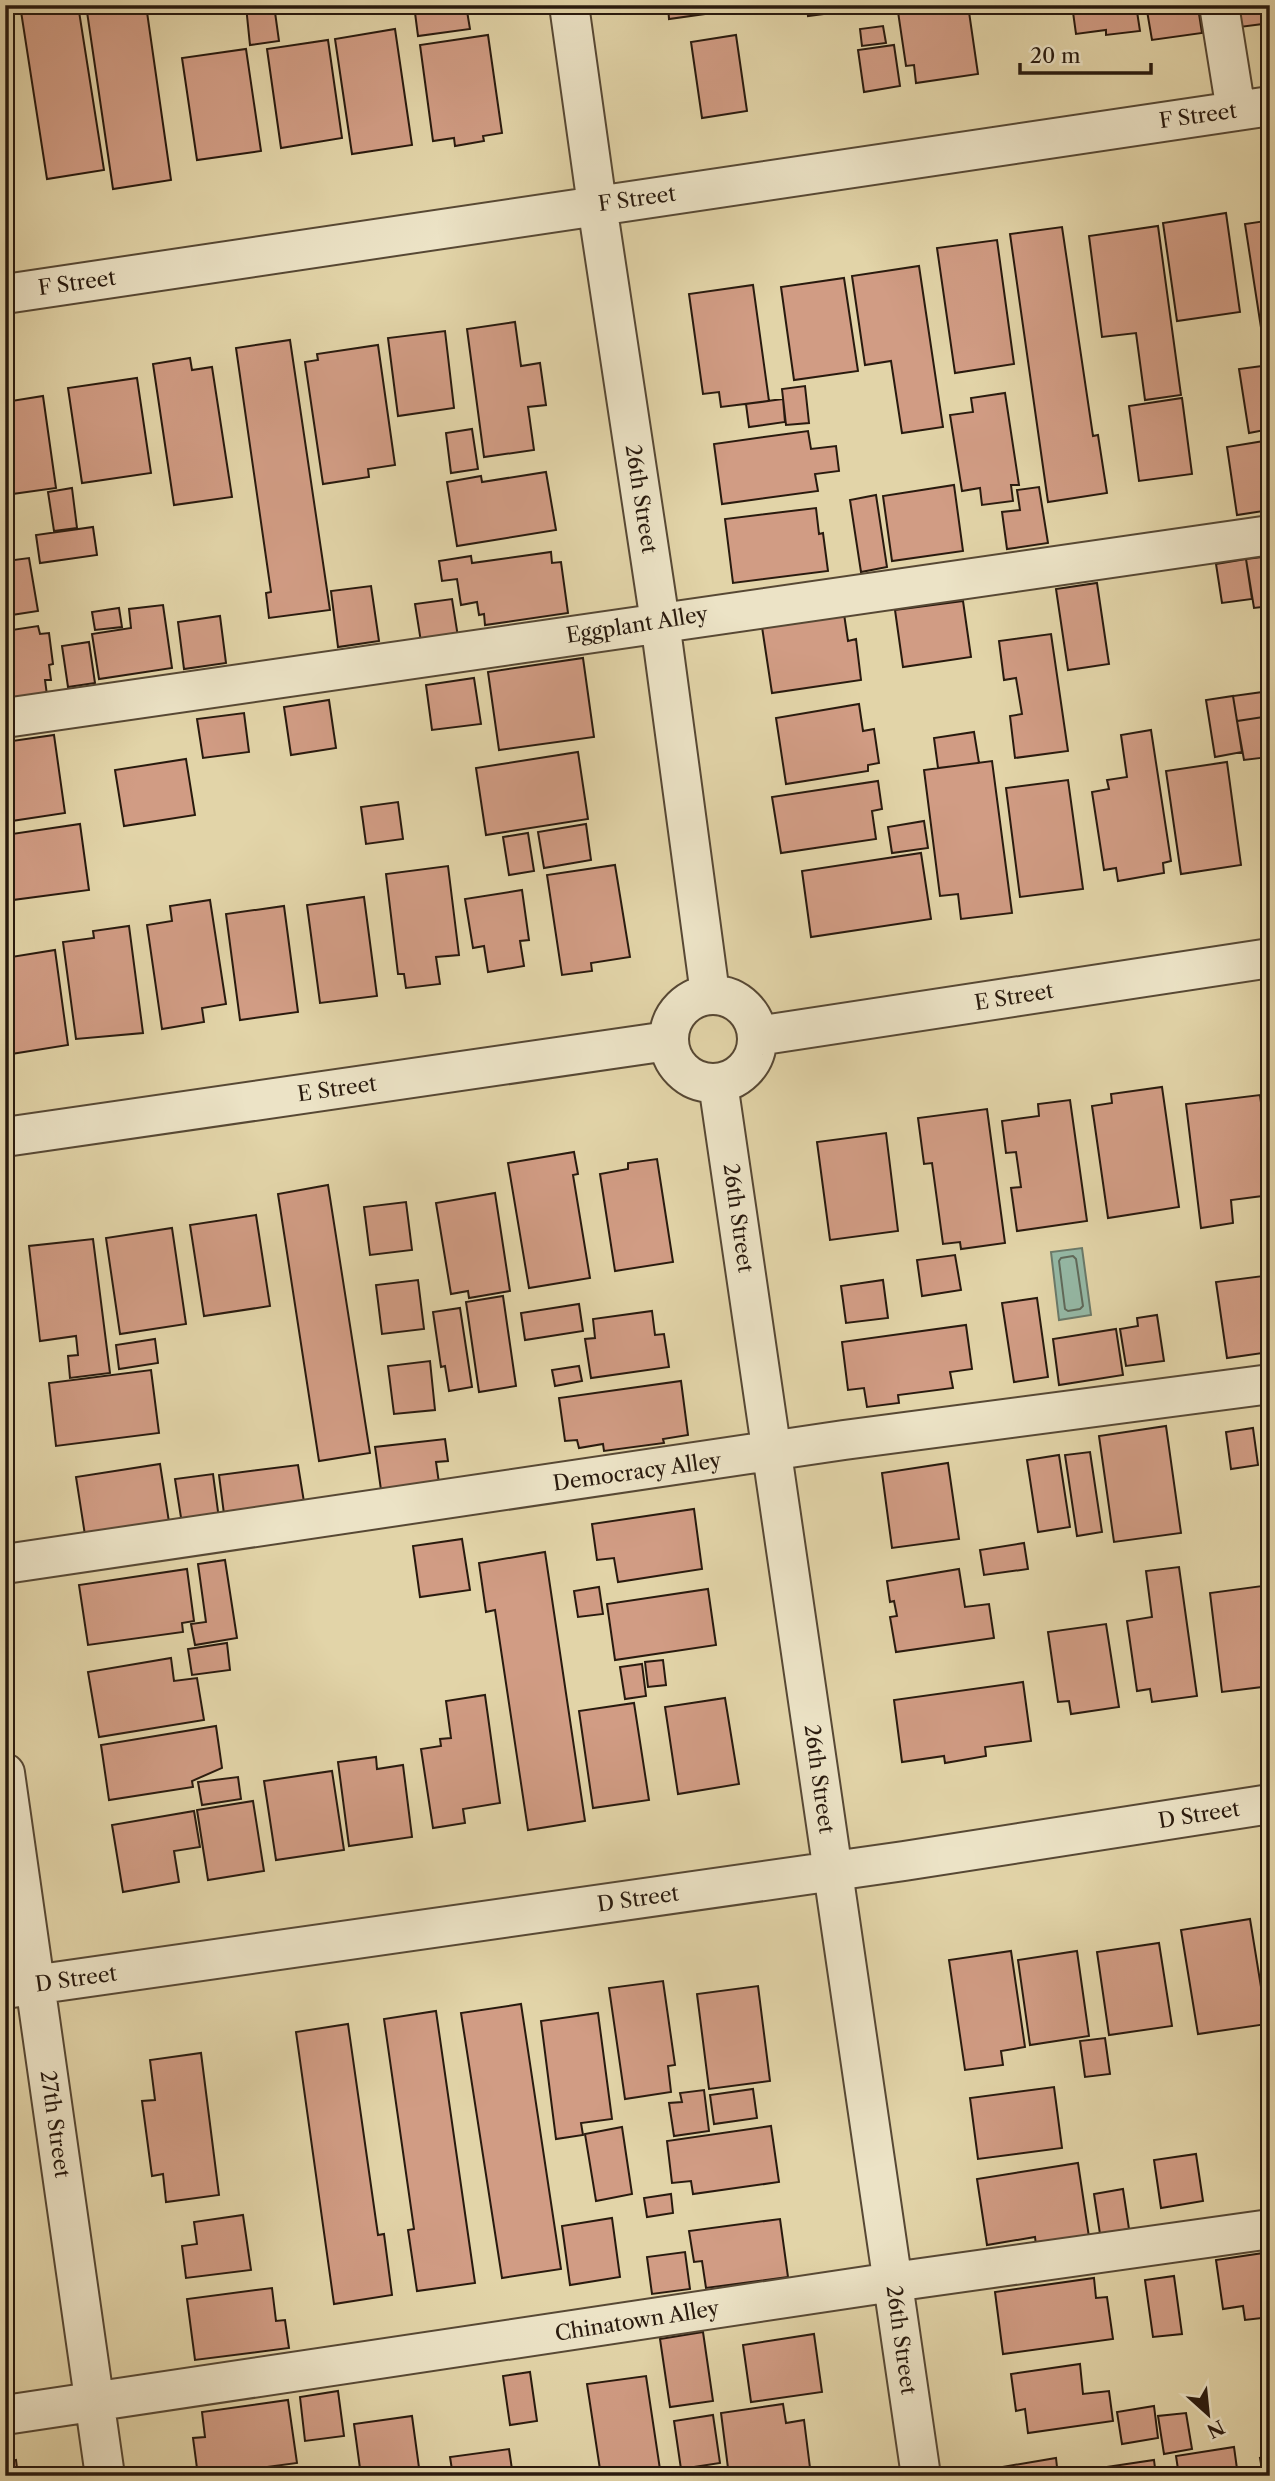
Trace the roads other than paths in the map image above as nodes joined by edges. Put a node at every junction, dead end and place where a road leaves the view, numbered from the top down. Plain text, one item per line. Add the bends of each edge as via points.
1 (569, 5) edge
2 (1219, 5) edge
3 (1253, 108) edge
4 (597, 205) junction
5 (5, 294) edge
6 (1270, 535) edge
7 (660, 622) junction
8 (5, 718) edge
9 (1270, 958) edge
10 (710, 994) junction
11 (757, 1036) junction
12 (668, 1041) junction
13 (719, 1083) junction
14 (5, 1137) edge
15 (1270, 1384) edge
16 (772, 1452) junction
17 (5, 1564) edge
18 (5, 1773) edge
19 (1270, 1804) edge
20 (833, 1871) junction
21 (20, 1987) edge
22 (1270, 2229) edge
23 (892, 2282) junction
24 (94, 2402) junction
25 (5, 2416) edge
26 (105, 2476) edge
27 (921, 2476) edge

1 - 4 street, 26th Street
2 - 3 street
3 - 4 street, F Street
4 - 5 street, F Street
4 - 7 street, 26th Street
6 - 7 street, Eggplant Alley
7 - 8 street, Eggplant Alley
7 - 10 street, 26th Street
9 - 11 street, E Street
10 - 11 street via 727,996 742,1005 753,1018
10 - 12 street via 679,1010
11 - 13 street via 747,1067
12 - 13 street via 673,1059 684,1073
12 - 14 street, E Street
13 - 16 street, 26th Street
15 - 16 street, Democracy Alley
16 - 17 street, Democracy Alley
16 - 20 street, 26th Street
18 - 21 street, 27th Street
19 - 20 street, D Street
20 - 21 street, D Street
20 - 23 street, 26th Street
21 - 24 street, 27th Street
22 - 23 street, Chinatown Alley
23 - 24 street, Chinatown Alley
23 - 27 street, 26th Street
24 - 25 street, Chinatown Alley
24 - 26 street, 27th Street

